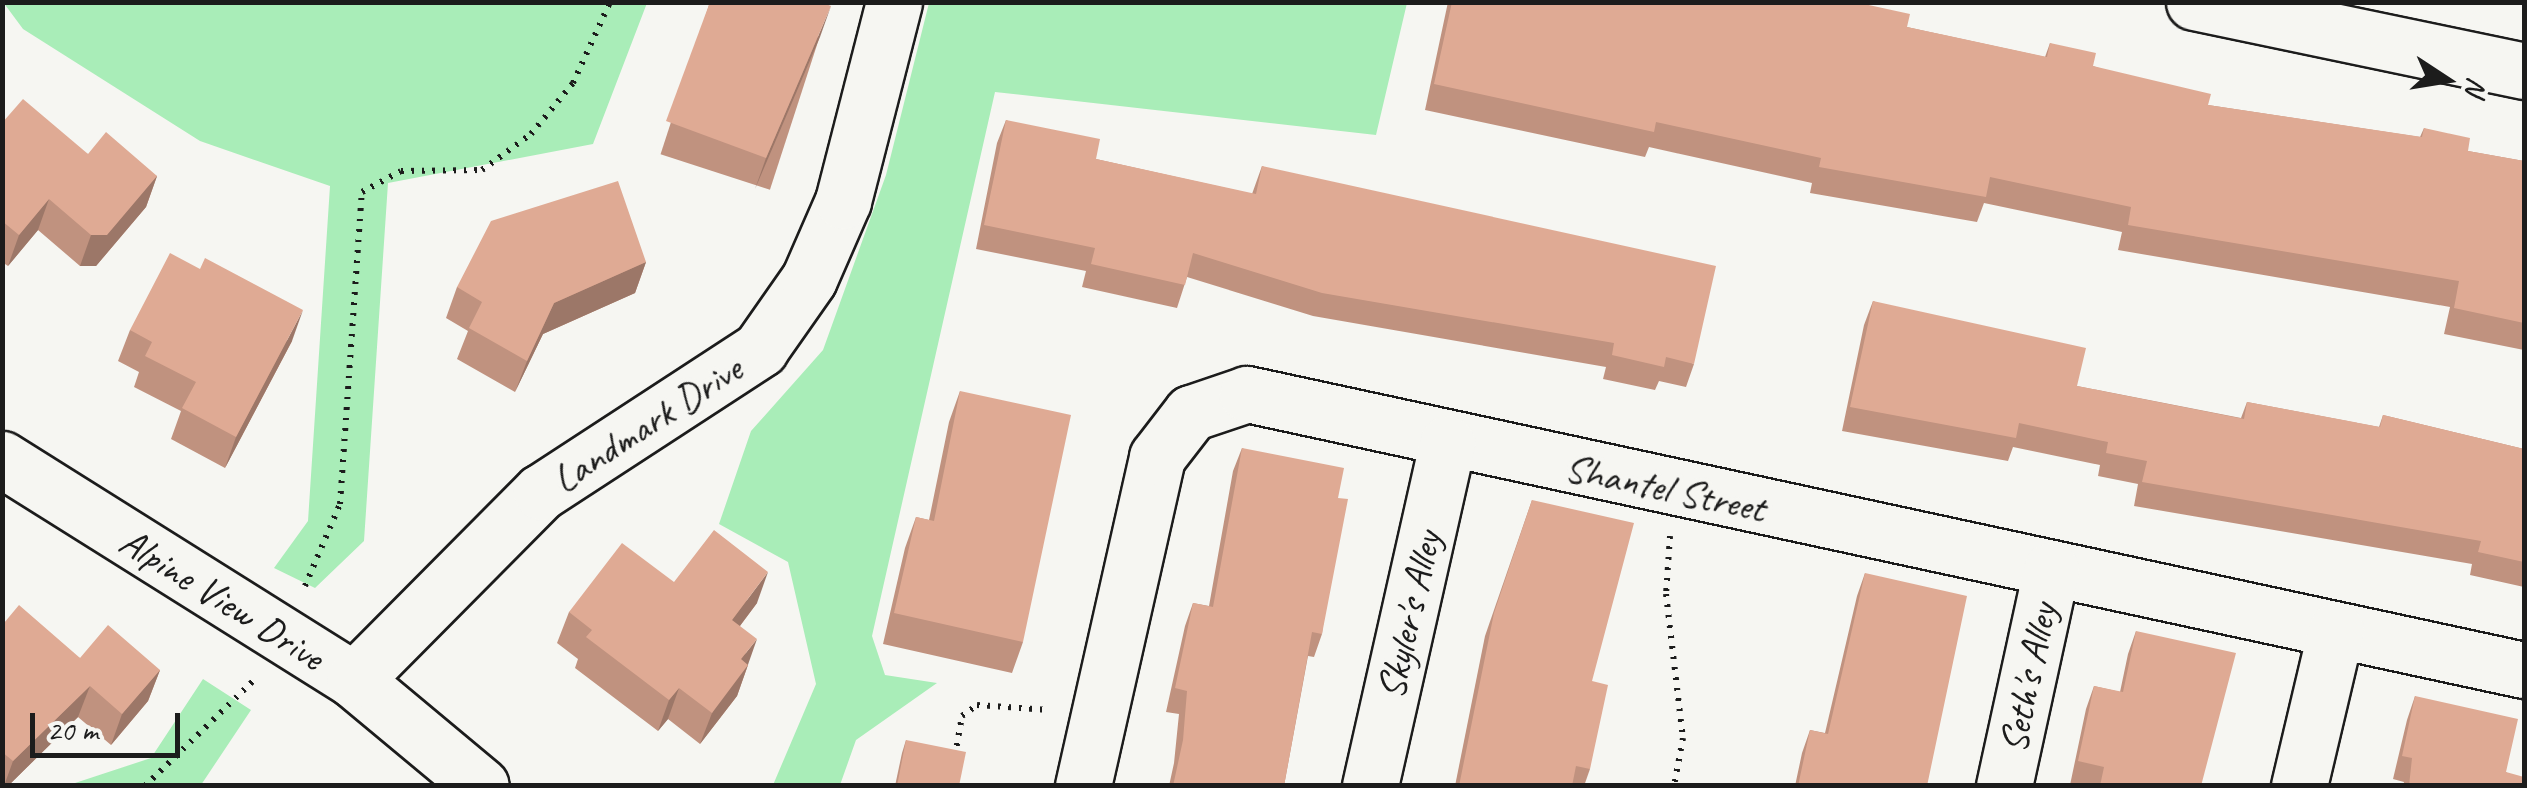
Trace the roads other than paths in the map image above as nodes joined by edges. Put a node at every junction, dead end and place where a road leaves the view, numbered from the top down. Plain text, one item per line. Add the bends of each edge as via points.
1 (894, 2) edge
2 (2194, 2) edge
3 (2524, 70) edge
4 (1447, 444) junction
5 (2, 459) edge
6 (2051, 570) junction
7 (2336, 630) junction
8 (2524, 670) edge
9 (354, 680) junction
10 (481, 786) edge
11 (1083, 786) edge
12 (1370, 786) edge
13 (2004, 786) edge
14 (2299, 786) edge

1 - 9 street, Landmark Drive via 843,201 809,279 760,349 541,492
2 - 3 street
4 - 6 street, Shantel Street
4 - 11 street, Shantel Street via 1246,394 1191,413 1157,457
4 - 12 street, Skyler's Alley
5 - 9 street, Alpine View Drive
6 - 7 street, Shantel Street
6 - 13 street, Seth's Alley
7 - 8 street, Shantel Street
7 - 14 street
9 - 10 street, Alpine View Drive

